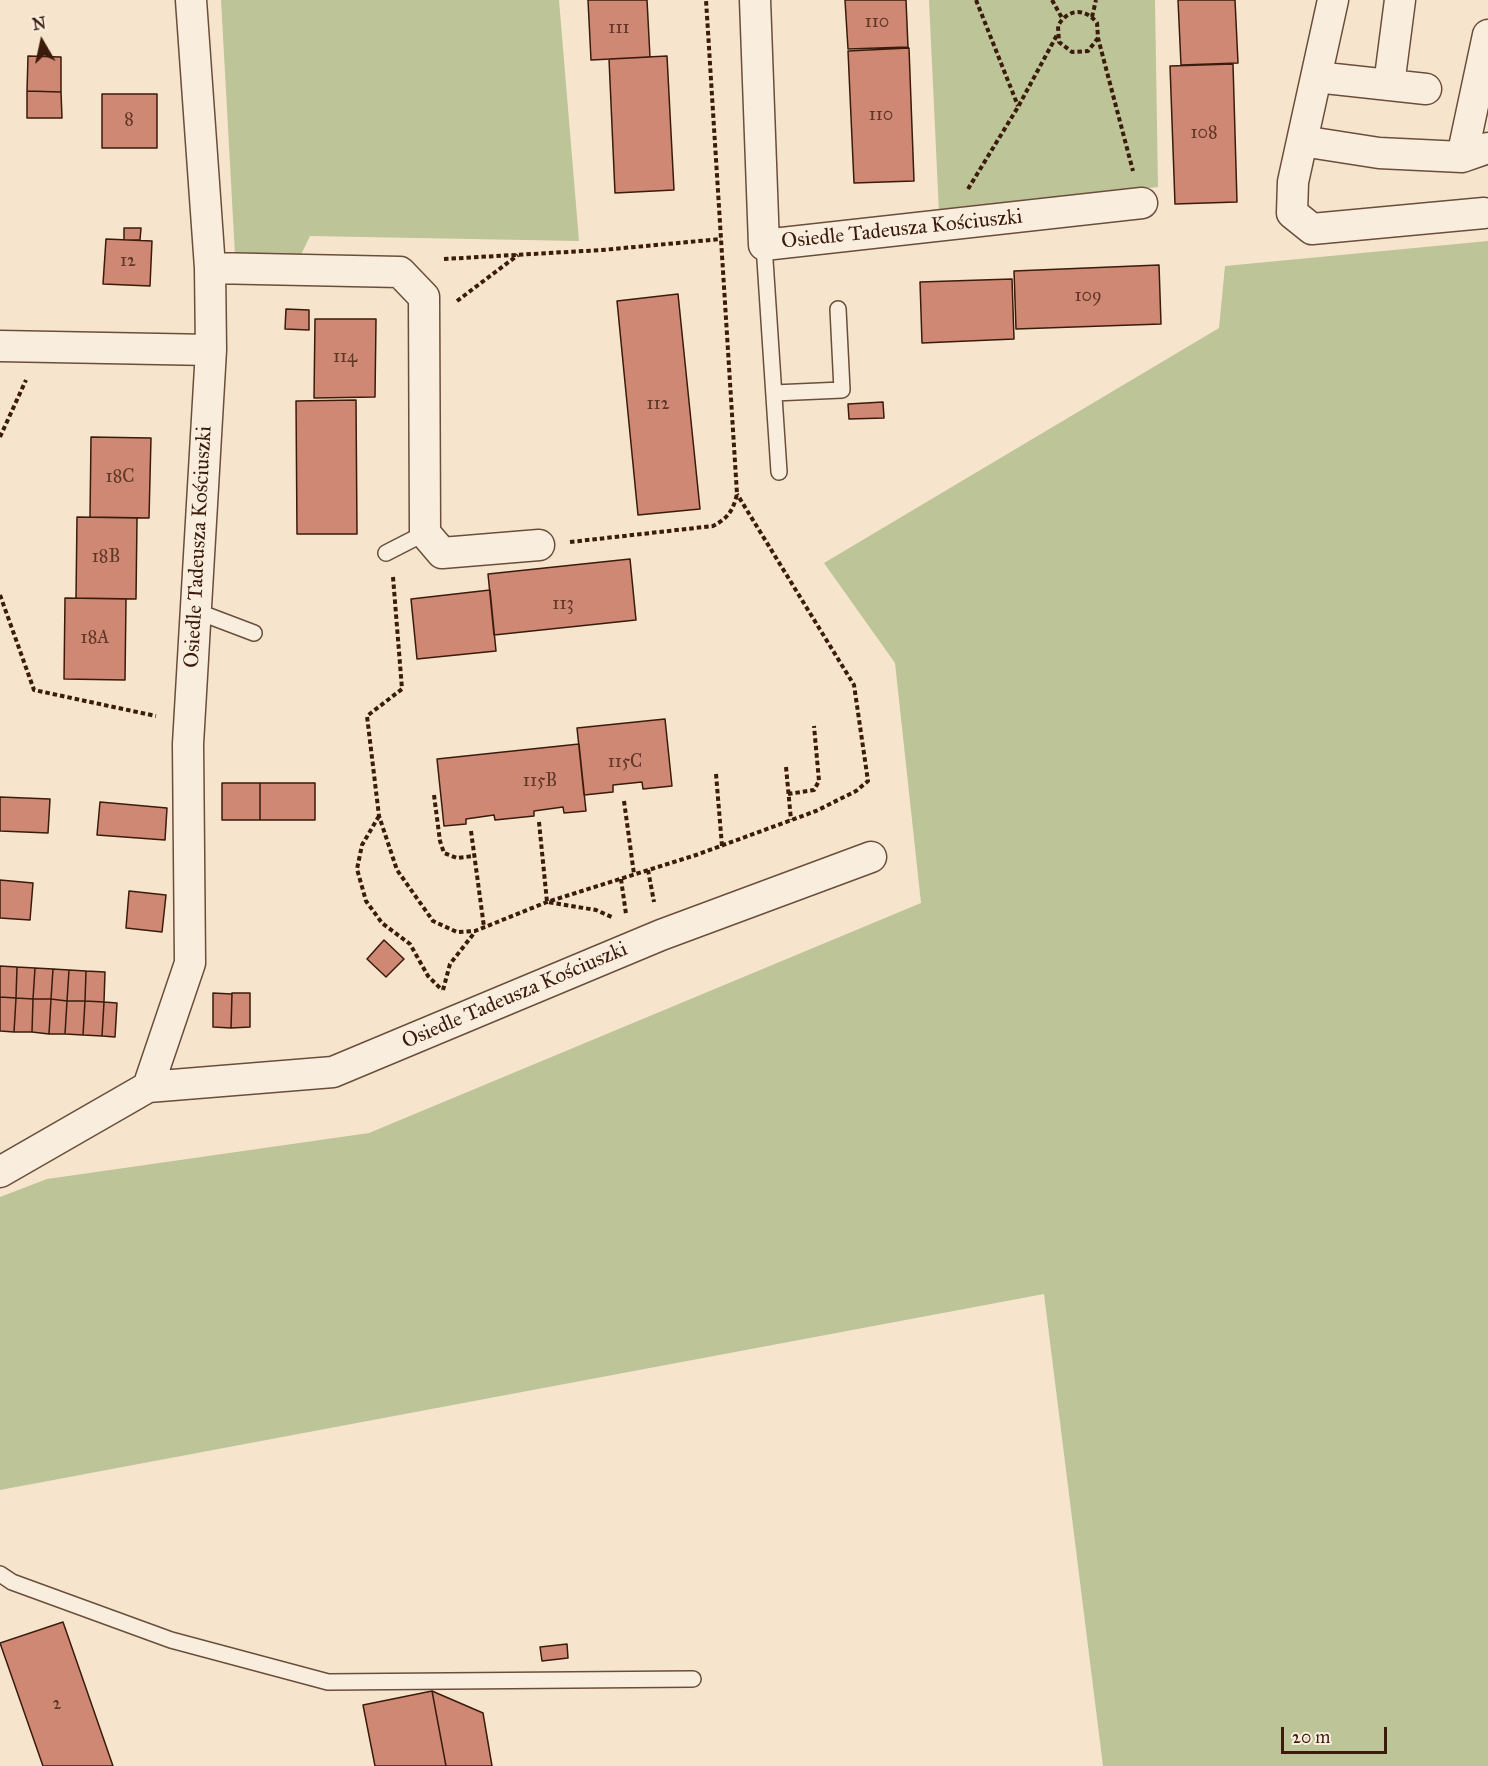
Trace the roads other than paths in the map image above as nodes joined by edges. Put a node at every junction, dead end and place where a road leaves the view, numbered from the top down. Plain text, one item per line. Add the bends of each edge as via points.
1 (191, 0) edge
2 (755, 0) edge
3 (1333, 0) edge
4 (1400, 0) edge
5 (1488, 35) edge
6 (1316, 77) junction
7 (1389, 86) junction
8 (1426, 89) dead end
9 (1302, 141) junction
10 (1475, 153) edge
11 (1142, 203) road end
12 (1484, 213) dead end
13 (764, 245) junction
14 (210, 268) junction
15 (838, 309) dead end
16 (0, 346) edge
17 (211, 350) junction
18 (774, 393) junction
19 (779, 472) dead end
20 (425, 533) junction
21 (539, 545) road end
22 (388, 551) road end
23 (196, 611) junction
24 (254, 633) dead end
25 (871, 857) dead end
26 (148, 1087) junction
27 (0, 1172) edge
28 (0, 1574) edge
29 (693, 1679) dead end

1 - 14 street, Osiedle Tadeusza Kościuszki
2 - 13 street, Osiedle Tadeusza Kościuszki
3 - 6 street
4 - 7 street
5 - 10 street
6 - 7 street
6 - 9 street
7 - 8 street
9 - 10 street via 1379,153
9 - 12 street via 1293,182 1292,213 1312,229
11 - 13 street, Osiedle Tadeusza Kościuszki
13 - 18 lane
14 - 17 street, Osiedle Tadeusza Kościuszki
14 - 20 street via 400,272 424,297
15 - 18 lane via 842,390
16 - 17 street
17 - 23 street, Osiedle Tadeusza Kościuszki
18 - 19 lane
20 - 21 street via 442,553
20 - 22 lane
23 - 24 lane
23 - 26 street, Osiedle Tadeusza Kościuszki via 188,744 190,963
25 - 26 street, Osiedle Tadeusza Kościuszki via 632,936 441,1027 333,1072
26 - 27 street, Osiedle Tadeusza Kościuszki
28 - 29 lane via 12,1582 171,1640 328,1682

